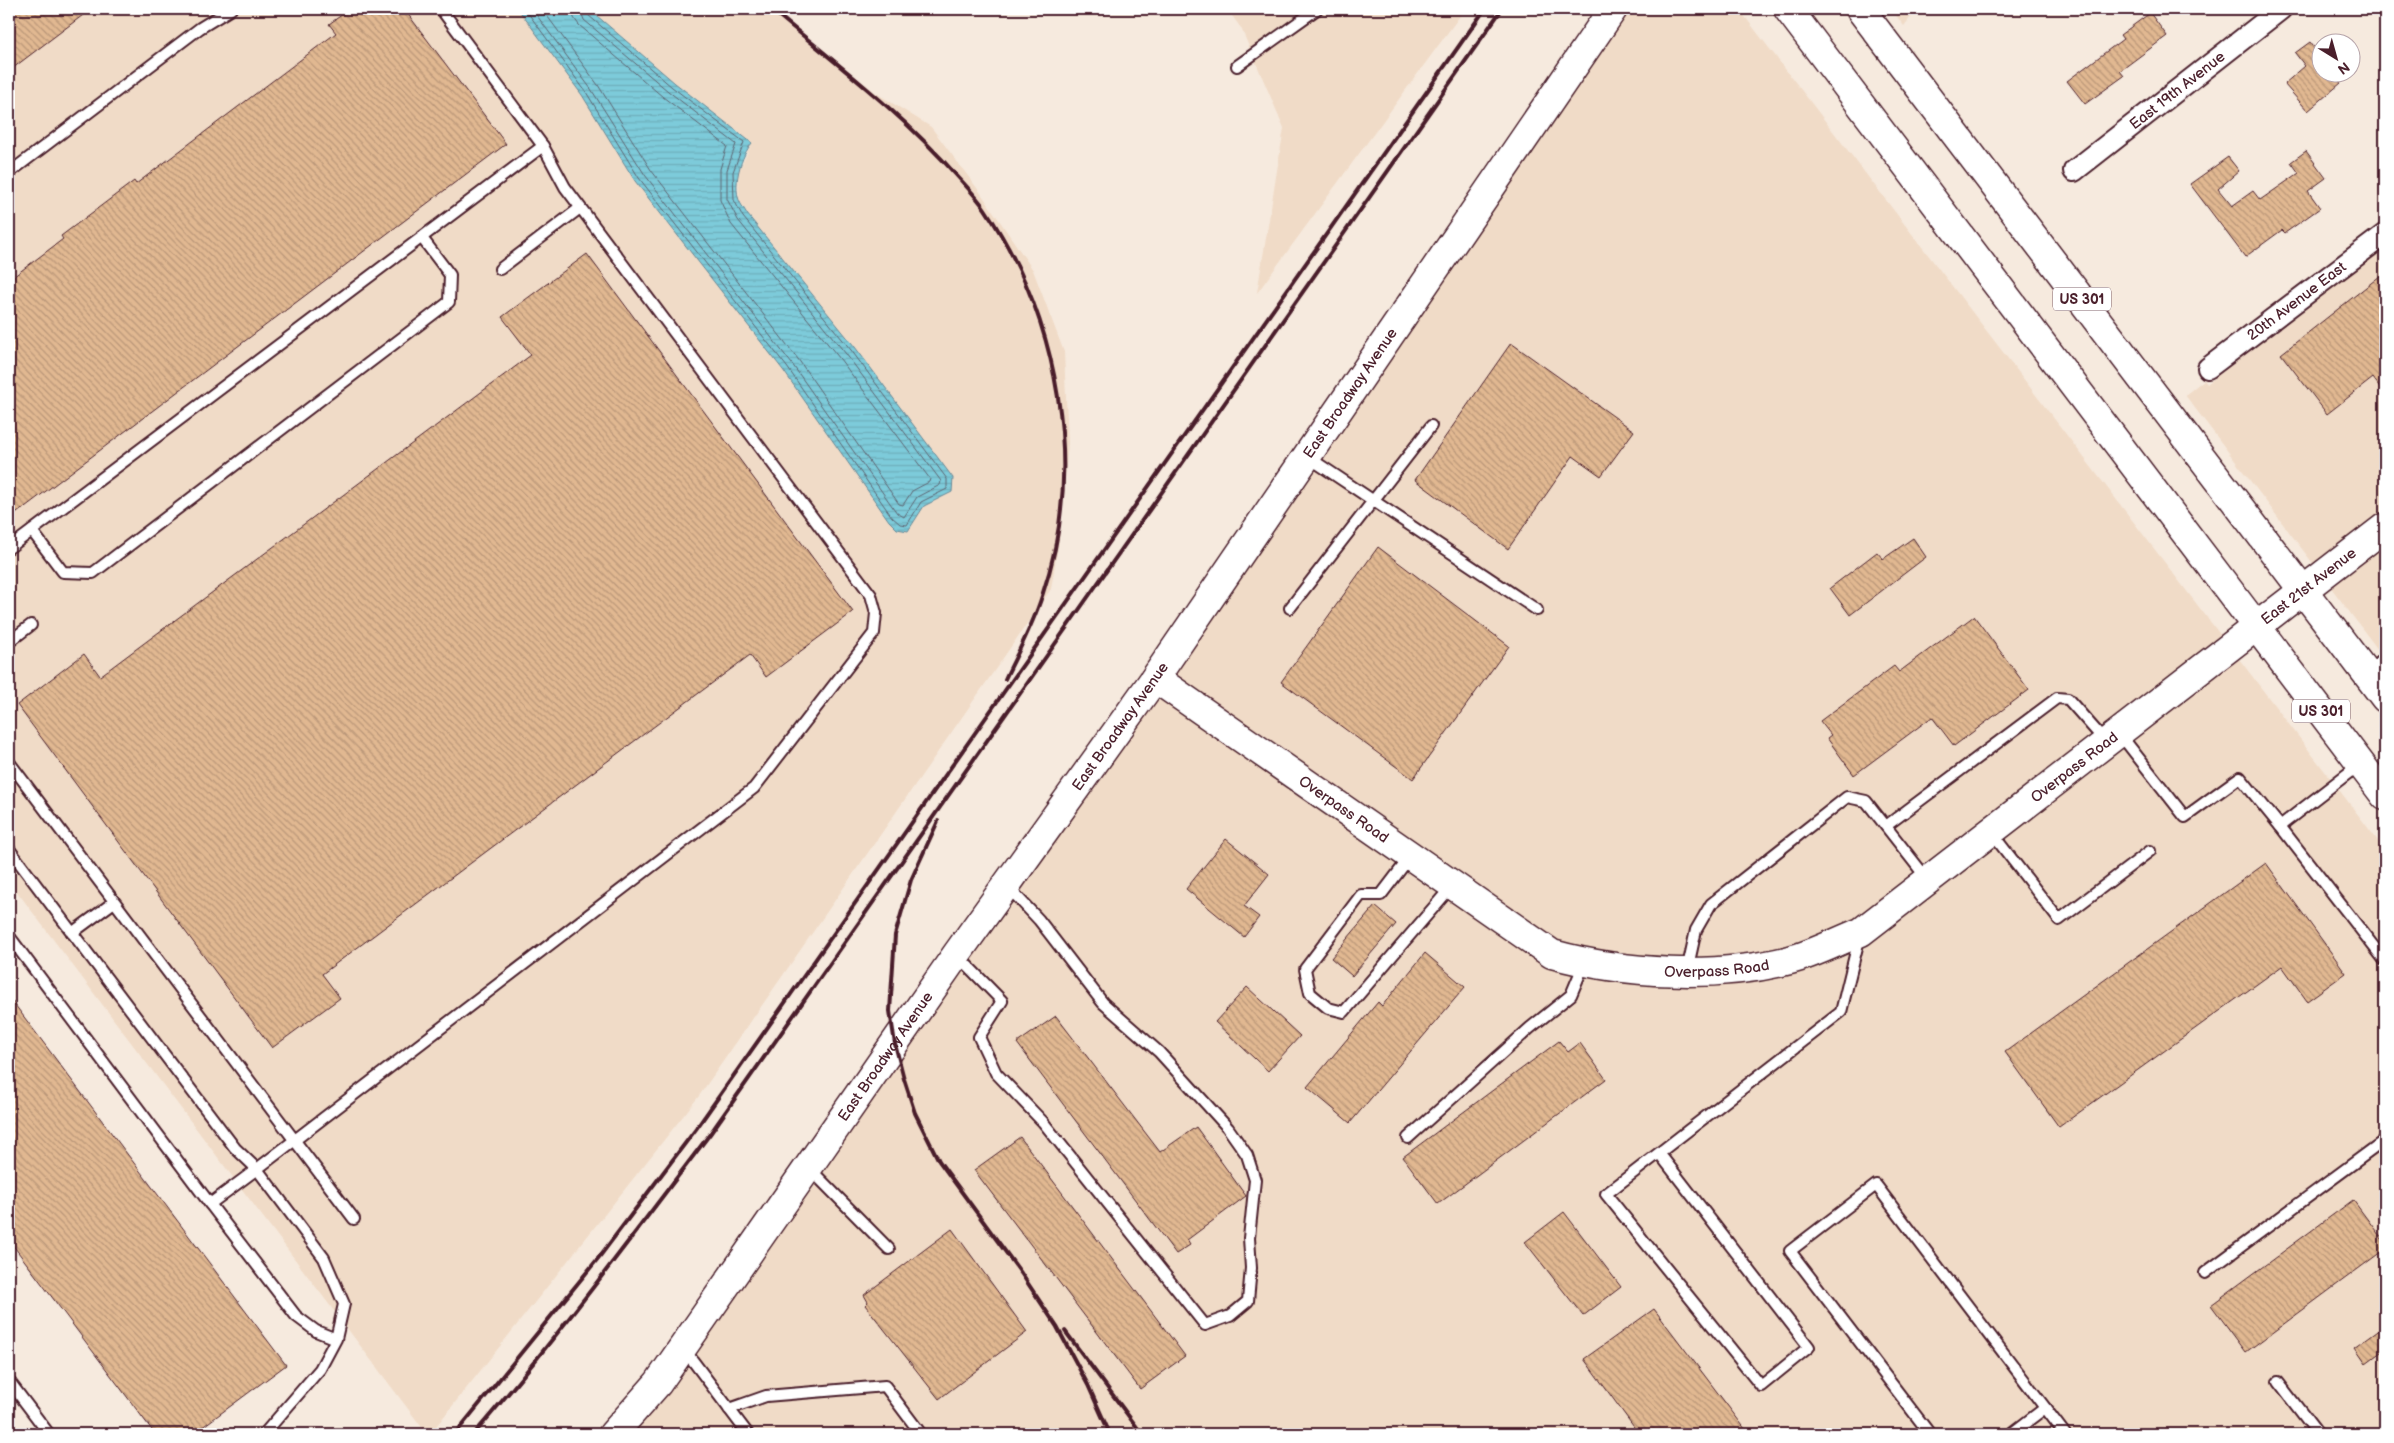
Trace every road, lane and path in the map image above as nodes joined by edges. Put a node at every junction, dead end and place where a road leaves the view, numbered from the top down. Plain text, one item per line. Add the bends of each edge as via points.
1 (231, 9) edge
2 (441, 9) edge
3 (1318, 9) edge
4 (1613, 9) edge
5 (1788, 9) edge
6 (1860, 9) edge
7 (2281, 9) edge
8 (1237, 66) dead end
9 (543, 146) junction
10 (2074, 171) dead end
11 (9, 172) edge
12 (580, 208) junction
13 (2385, 234) edge
14 (422, 238) junction
15 (500, 269) dead end
16 (2208, 368) dead end
17 (1431, 426) dead end
18 (1307, 456) junction
19 (1372, 500) junction
20 (2385, 528) edge
21 (32, 531) junction
22 (9, 548) edge
23 (2303, 590) junction
24 (1290, 608) dead end
25 (1537, 610) dead end
26 (2256, 625) junction
27 (31, 626) dead end
28 (9, 642) edge
29 (2376, 666) edge
30 (1155, 678) junction
31 (2385, 698) edge
32 (2112, 737) junction
33 (9, 762) edge
34 (2360, 764) junction
35 (2385, 796) edge
36 (1886, 826) junction
37 (2280, 826) junction
38 (1990, 831) junction
39 (9, 849) edge
40 (2150, 852) dead end
41 (1411, 856) junction
42 (1928, 880) junction
43 (1006, 885) junction
44 (1452, 885) junction
45 (114, 902) junction
46 (1861, 932) junction
47 (72, 933) junction
48 (9, 936) edge
49 (956, 955) junction
50 (2385, 961) edge
51 (1584, 963) junction
52 (1687, 972) junction
53 (1408, 1138) dead end
54 (2385, 1140) edge
55 (294, 1141) junction
56 (1659, 1152) junction
57 (807, 1167) junction
58 (257, 1169) junction
59 (210, 1204) junction
60 (354, 1219) dead end
61 (889, 1249) dead end
62 (2205, 1273) dead end
63 (336, 1338) junction
64 (683, 1347) junction
65 (9, 1381) edge
66 (2278, 1382) dead end
67 (2045, 1408) junction
68 (729, 1409) junction
69 (48, 1434) edge
70 (264, 1434) edge
71 (614, 1434) edge
72 (748, 1434) edge
73 (921, 1434) edge
74 (1930, 1434) edge
75 (2011, 1434) edge
76 (2064, 1434) edge
77 (2318, 1434) edge

1 - 11 lane via 200,28
2 - 9 lane
3 - 8 lane
4 - 18 main road, East Broadway Avenue
5 - 26 main road, US 301
6 - 23 main road, US 301
7 - 10 street, East 19th Avenue
9 - 12 lane
9 - 14 lane
12 - 15 lane
12 - 55 lane via 871,596 876,613 874,633 754,788
13 - 16 street, 20th Avenue East
14 - 21 lane
14 - 21 lane via 450,275 449,302 93,573 63,572
17 - 19 lane
18 - 19 lane
18 - 30 main road, East Broadway Avenue
19 - 24 lane
19 - 25 lane
20 - 23 main road, East 21st Avenue
21 - 22 lane
23 - 26 main road, East 21st Avenue
23 - 29 main road, US 301
26 - 32 main road, Overpass Road
26 - 34 main road, US 301
27 - 28 lane
29 - 31 main road, US 301
30 - 41 main road, Overpass Road
30 - 43 main road, East Broadway Avenue
32 - 36 lane via 2068,699 2058,698
32 - 37 lane via 2185,817 2240,778
32 - 38 main road, Overpass Road
33 - 45 lane
34 - 35 main road, US 301
34 - 37 lane
36 - 42 lane
36 - 52 lane via 1866,801 1847,797 1711,904 1696,930
37 - 50 lane
38 - 40 lane via 2059,920
38 - 42 main road, Overpass Road
39 - 47 lane
41 - 44 main road, Overpass Road
41 - 44 lane via 1381,895 1361,896 1305,969 1310,993 1328,1008 1344,1012
42 - 46 main road, Overpass Road
43 - 49 main road, East Broadway Avenue
43 - 49 lane via 1039,920 1103,1003 1159,1052 1228,1128 1247,1155 1255,1180 1249,1238 1248,1302 1230,1316 1205,1325 1043,1122 996,1074 979,1037 1002,1001
44 - 51 main road, Overpass Road via 1552,954
45 - 47 lane
45 - 55 lane
46 - 52 main road, Overpass Road via 1790,960 1743,968
46 - 56 lane via 1841,1012
47 - 58 lane via 235,1148
48 - 59 lane
49 - 57 main road, East Broadway Avenue
51 - 52 main road, Overpass Road
51 - 53 lane via 1571,995
54 - 62 lane
55 - 58 lane
55 - 60 lane
56 - 56 lane via 1606,1194 1761,1386 1809,1347
57 - 61 lane
57 - 64 main road, East Broadway Avenue
58 - 59 lane
58 - 63 lane via 324,1258 344,1304
59 - 63 lane via 296,1316 316,1331
63 - 70 lane via 320,1369
64 - 68 lane
64 - 71 main road, East Broadway Avenue via 658,1383
65 - 69 lane
66 - 77 lane
67 - 74 lane via 1876,1185 1790,1251
67 - 75 lane
67 - 76 lane
68 - 72 lane
68 - 73 lane via 766,1396 885,1386

